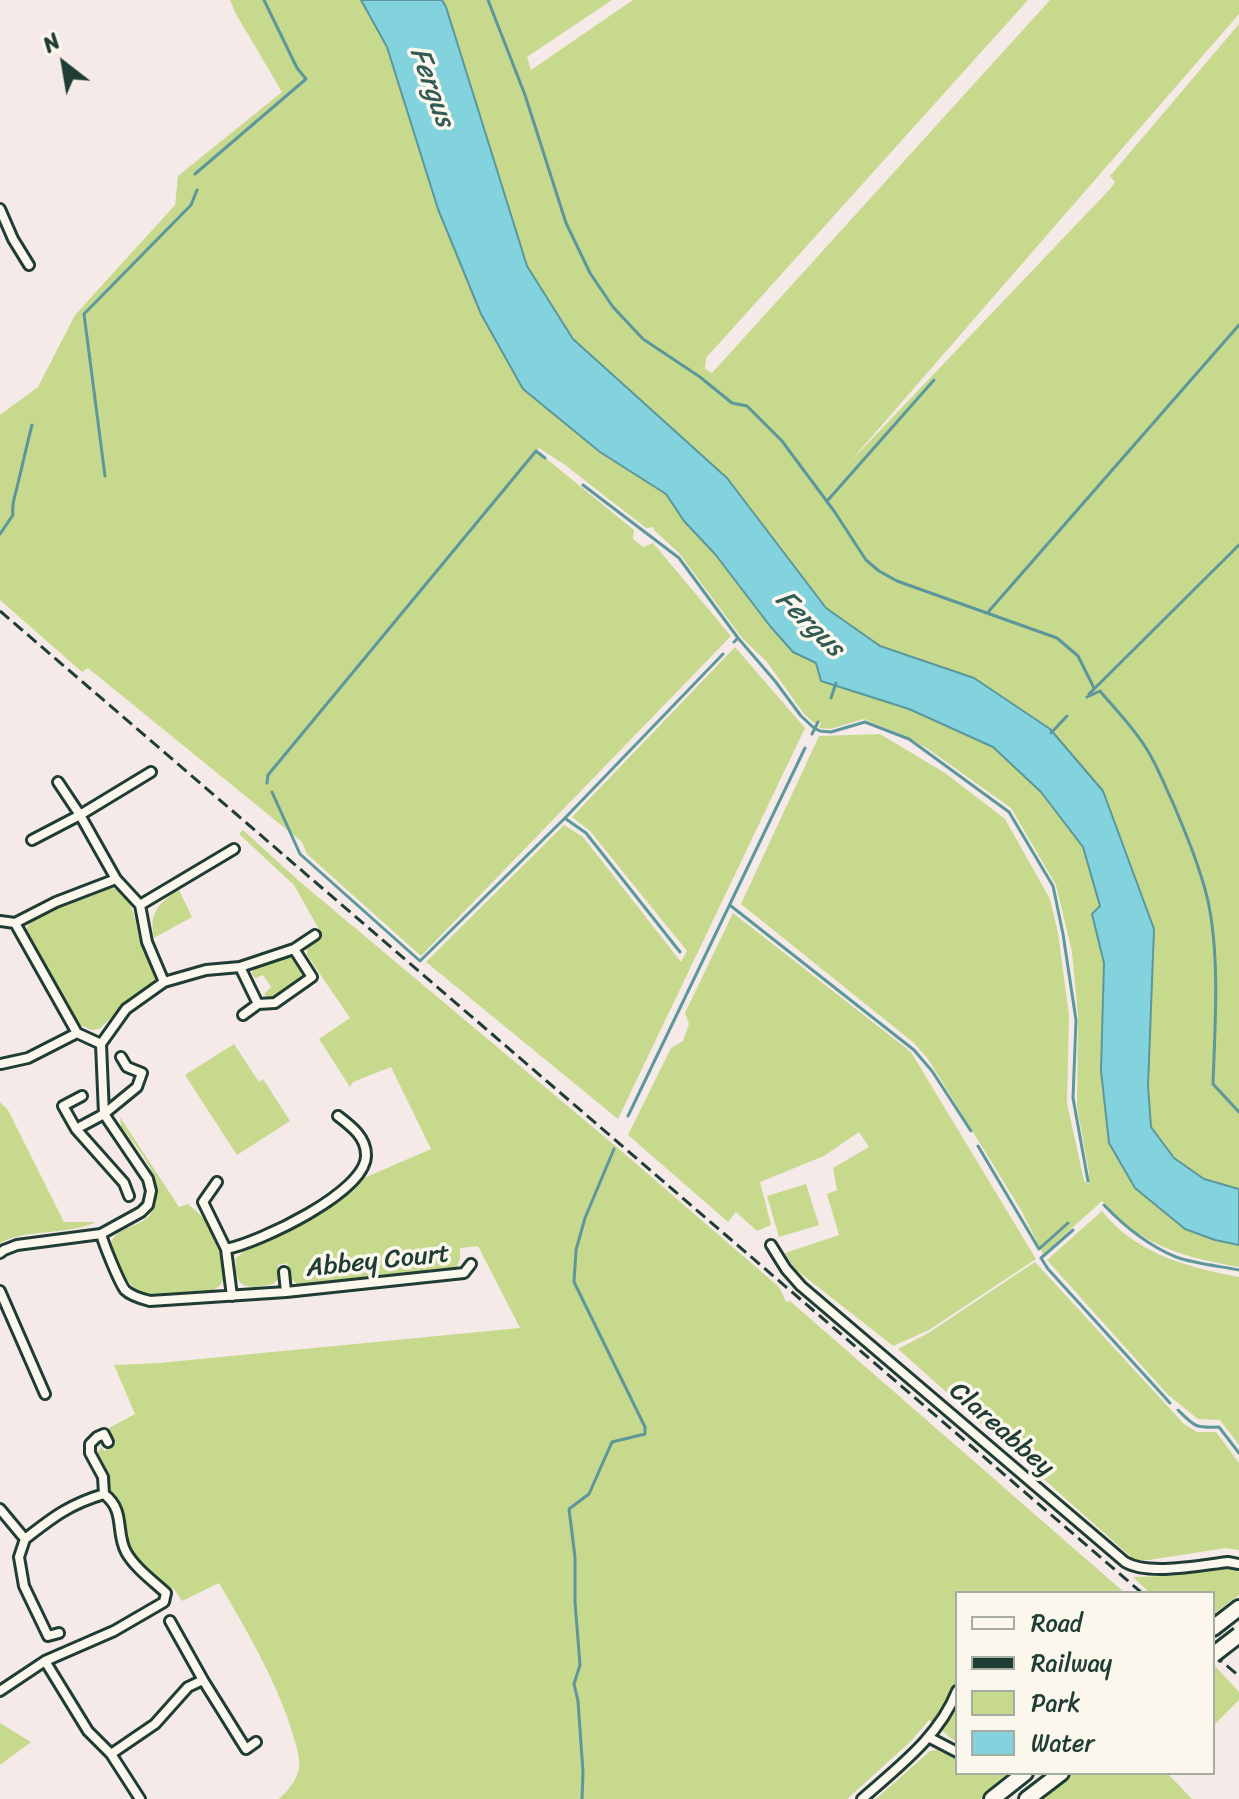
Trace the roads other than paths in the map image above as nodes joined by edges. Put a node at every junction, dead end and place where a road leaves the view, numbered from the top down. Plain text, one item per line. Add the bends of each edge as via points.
1 (0, 209) edge
2 (29, 265) dead end
3 (151, 772) dead end
4 (58, 782) dead end
5 (80, 815) junction
6 (32, 840) dead end
7 (234, 849) dead end
8 (116, 879) junction
9 (140, 905) junction
10 (0, 921) edge
11 (15, 923) junction
12 (315, 935) dead end
13 (294, 949) junction
14 (240, 967) junction
15 (164, 982) junction
16 (258, 1004) junction
17 (243, 1015) dead end
18 (77, 1033) junction
19 (101, 1044) junction
20 (121, 1057) dead end
21 (1, 1064) edge
22 (82, 1096) dead end
23 (104, 1114) junction
24 (338, 1116) dead end
25 (76, 1129) junction
26 (217, 1182) dead end
27 (129, 1196) dead end
28 (101, 1234) junction
29 (771, 1245) dead end
30 (226, 1249) junction
31 (0, 1253) edge
32 (471, 1264) dead end
33 (284, 1272) dead end
34 (0, 1291) edge
35 (286, 1292) junction
36 (232, 1296) junction
37 (45, 1394) dead end
38 (108, 1442) dead end
39 (104, 1494) junction
40 (0, 1509) edge
41 (25, 1539) junction
42 (1239, 1564) edge
43 (1239, 1600) edge
44 (1239, 1608) edge
45 (1215, 1618) edge
46 (170, 1621) dead end
47 (1215, 1626) edge
48 (59, 1633) dead end
49 (1239, 1635) edge
50 (1215, 1653) edge
51 (45, 1661) junction
52 (203, 1680) junction
53 (0, 1691) edge
54 (955, 1696) edge
55 (930, 1738) junction
56 (256, 1742) dead end
57 (955, 1751) edge
58 (111, 1754) junction
59 (1022, 1775) edge
60 (1058, 1775) edge
61 (140, 1799) edge
62 (862, 1799) edge
63 (992, 1799) edge
64 (1027, 1799) edge

1 - 2 street
3 - 5 street
4 - 5 street
5 - 6 street
5 - 8 street
7 - 9 street
8 - 9 street
8 - 11 street
9 - 15 street via 147,942
10 - 11 street
11 - 18 street
12 - 13 street
13 - 14 street
13 - 16 street via 312,977 275,1003
14 - 15 street
14 - 16 street
15 - 19 street via 126,1009
16 - 17 street
18 - 19 street
18 - 21 street via 28,1058
19 - 23 street
20 - 23 street via 127,1067 142,1073 137,1087
22 - 25 street via 63,1106
23 - 25 street
23 - 28 street via 151,1191 141,1212
24 - 30 street, Abbey Court via 362,1140 366,1157 360,1175 326,1203
25 - 27 street via 124,1183
26 - 30 street via 203,1202
28 - 31 street via 17,1245
28 - 36 street, Abbey Court via 125,1290 136,1296 150,1301
29 - 42 street, Clareabbey via 801,1286 1125,1562 1148,1570
30 - 36 street
32 - 35 street, Abbey Court via 464,1273
33 - 35 street, Abbey Court
34 - 37 street
35 - 36 street, Abbey Court
38 - 39 street via 104,1434 90,1444
39 - 41 street via 81,1501
39 - 51 street via 118,1512 127,1554 166,1593 164,1602
40 - 41 street
41 - 48 street via 19,1557 24,1586 48,1636
43 - 45 street
44 - 47 main road
46 - 52 street
49 - 50 main road, bridge
51 - 53 street
51 - 58 street via 88,1731
52 - 56 street via 246,1749
52 - 58 street via 188,1687 155,1724
54 - 55 street
55 - 57 street
55 - 62 street
58 - 61 street
59 - 63 main road
60 - 64 main road

